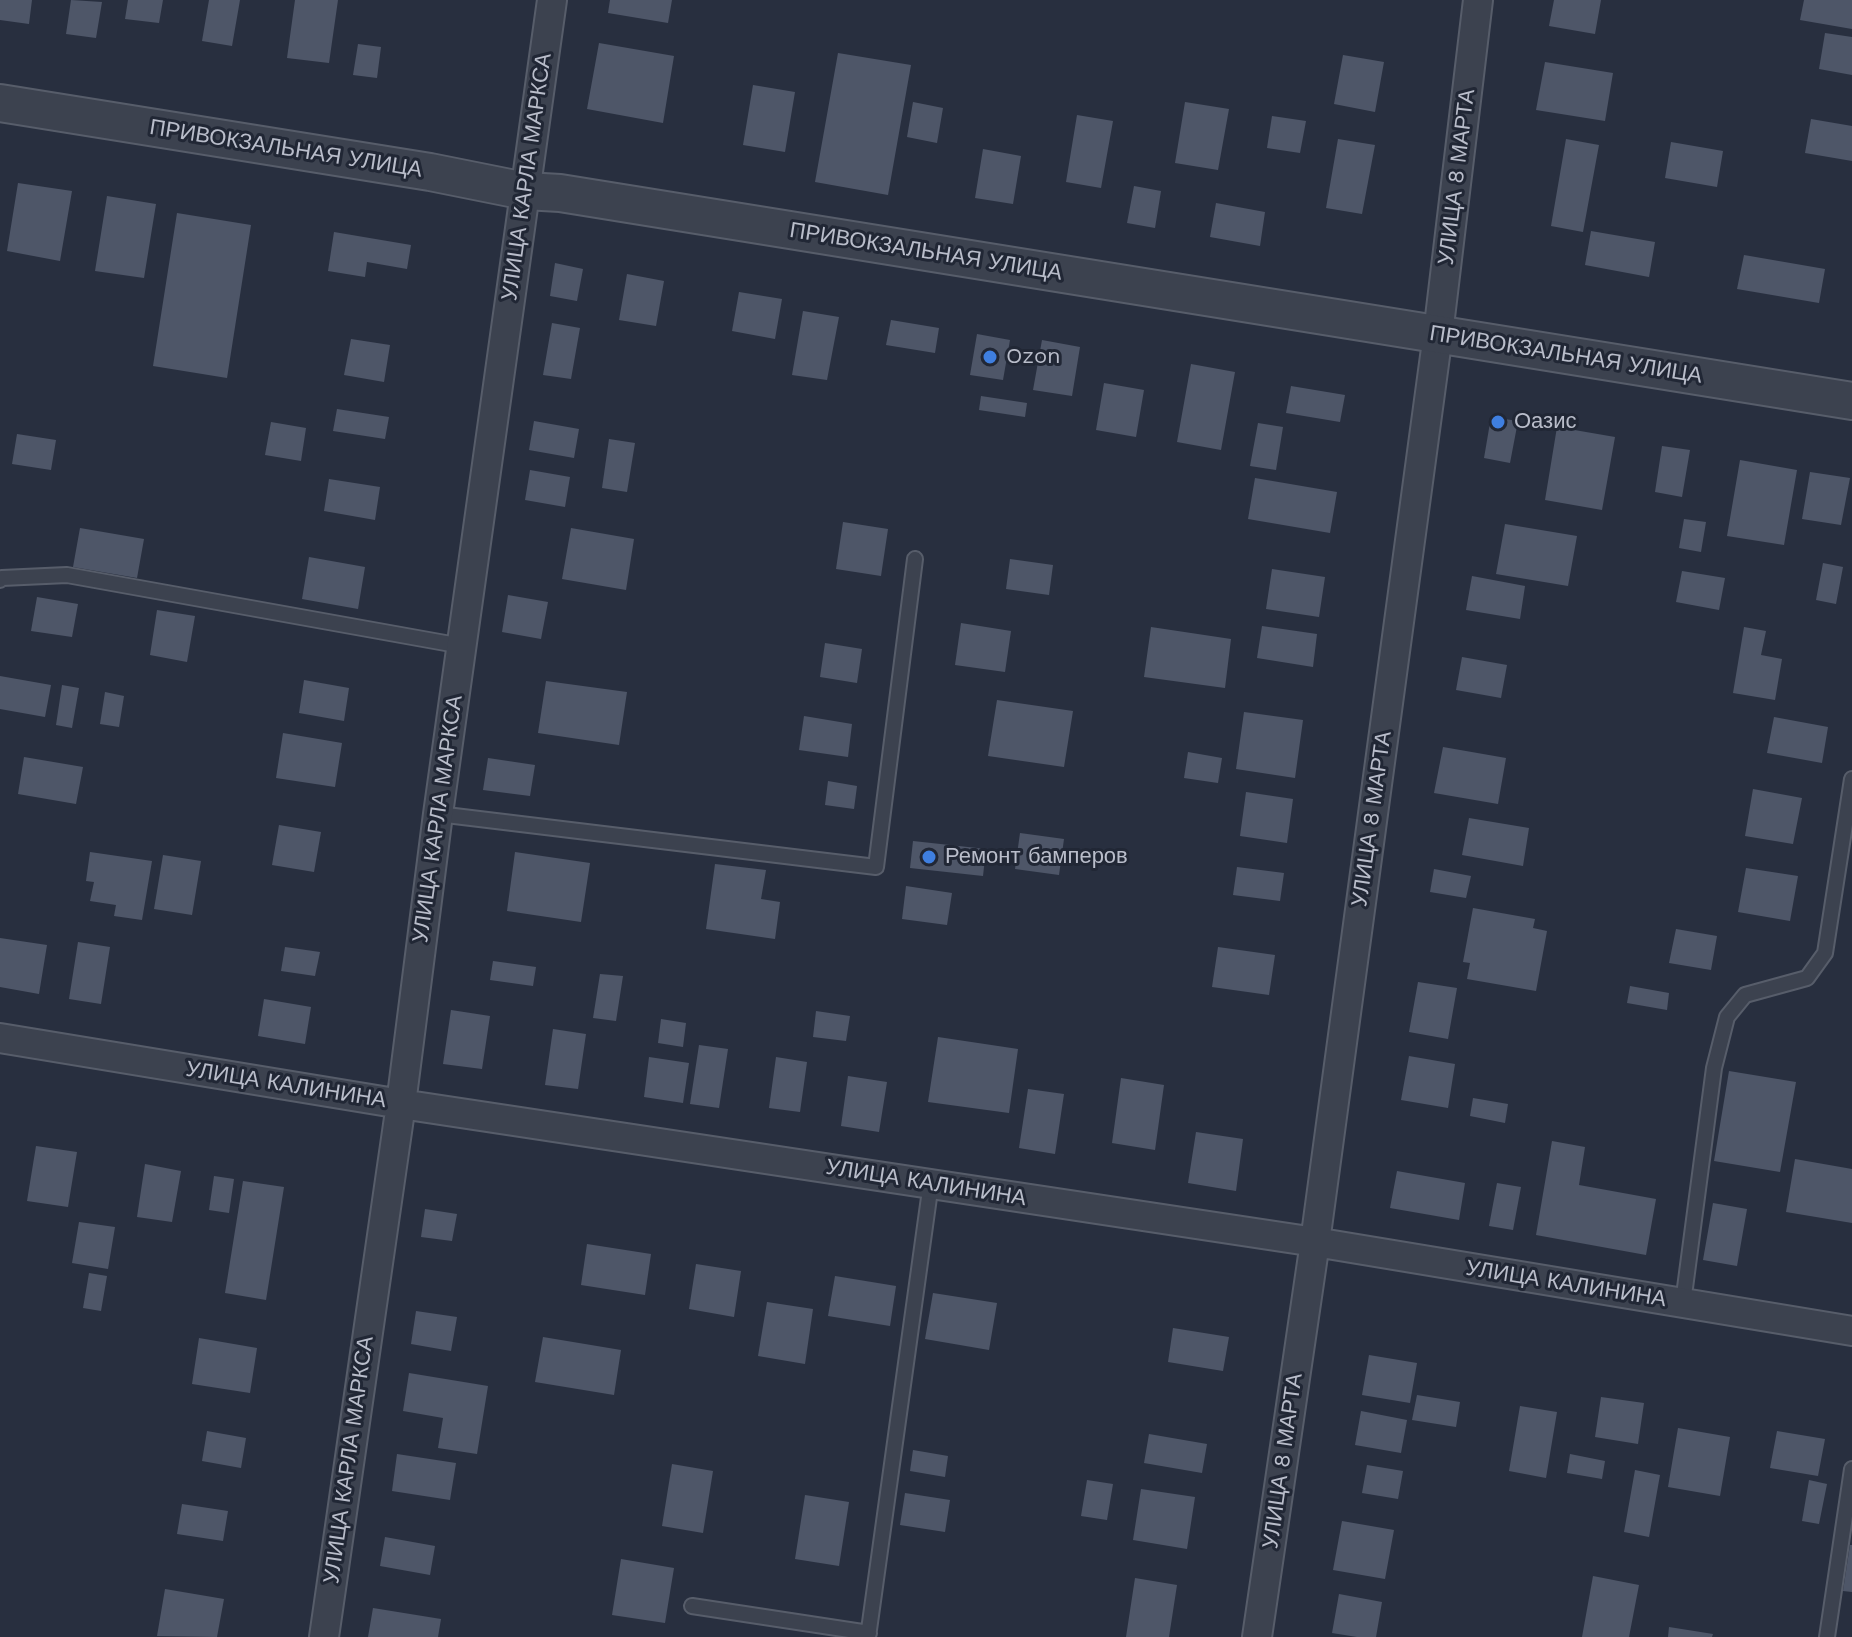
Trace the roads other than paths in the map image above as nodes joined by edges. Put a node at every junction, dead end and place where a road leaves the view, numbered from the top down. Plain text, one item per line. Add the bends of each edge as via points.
1 (552, 0) edge
2 (1478, 0) edge
3 (0, 103) edge
4 (525, 191) junction
5 (1438, 334) junction
6 (1852, 401) edge
7 (915, 559) dead end
8 (1, 578) edge
9 (462, 646) junction
10 (1852, 779) edge
11 (438, 814) junction
12 (0, 1038) edge
13 (401, 1104) junction
14 (931, 1183) junction
15 (1315, 1242) junction
16 (1683, 1303) junction
17 (1852, 1331) edge
18 (1852, 1469) edge
19 (692, 1606) dead end
20 (869, 1635) edge
21 (324, 1637) edge
22 (1257, 1637) edge
23 (1827, 1637) edge

1 - 4 street, УЛИЦА КАРЛА МАРКСА
2 - 5 street, УЛИЦА 8 МАРТА
3 - 4 street, ПРИВОКЗАЛЬНАЯ УЛИЦА
4 - 5 street, ПРИВОКЗАЛЬНАЯ УЛИЦА
4 - 9 street, УЛИЦА КАРЛА МАРКСА
5 - 6 street, ПРИВОКЗАЛЬНАЯ УЛИЦА
5 - 15 street, УЛИЦА 8 МАРТА
7 - 11 lane via 876,867
8 - 9 lane via 67,575
9 - 11 street, УЛИЦА КАРЛА МАРКСА
10 - 16 lane via 1825,953 1807,978 1745,995 1727,1017 1714,1068
11 - 13 street, УЛИЦА КАРЛА МАРКСА
12 - 13 street, УЛИЦА КАЛИНИНА
13 - 14 street, УЛИЦА КАЛИНИНА
13 - 21 street, УЛИЦА КАРЛА МАРКСА
14 - 15 street, УЛИЦА КАЛИНИНА
14 - 20 lane
15 - 16 street, УЛИЦА КАЛИНИНА
15 - 22 street, УЛИЦА 8 МАРТА
16 - 17 street, УЛИЦА КАЛИНИНА
18 - 23 lane
19 - 20 lane

